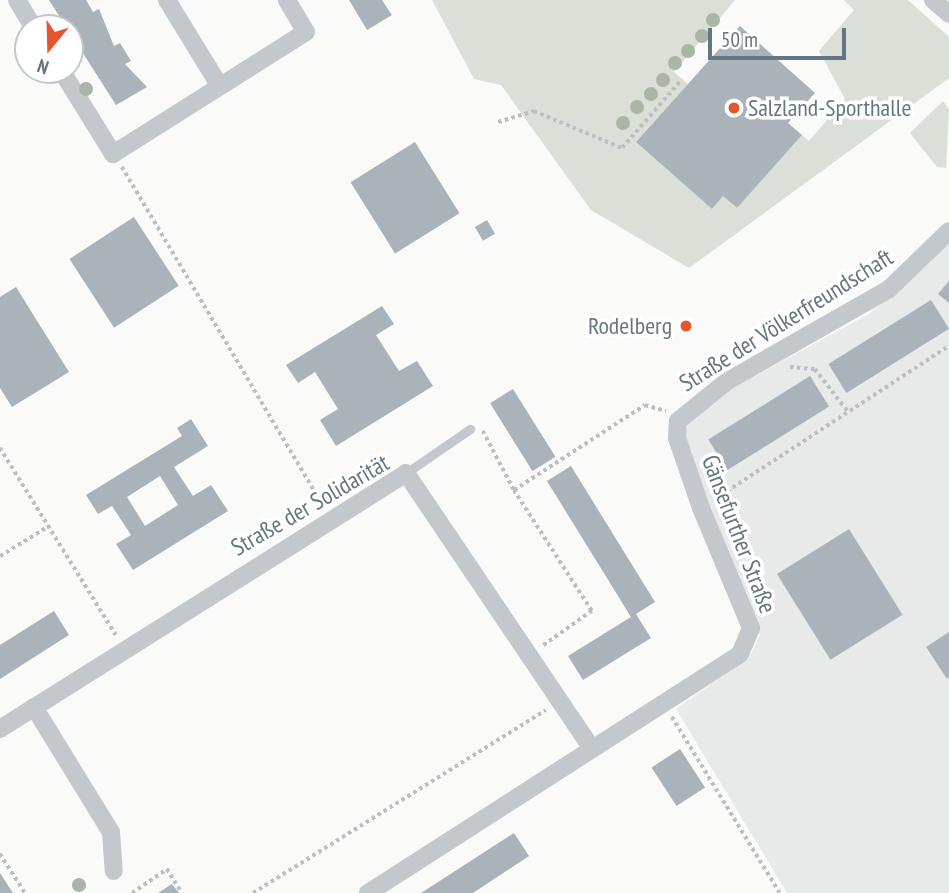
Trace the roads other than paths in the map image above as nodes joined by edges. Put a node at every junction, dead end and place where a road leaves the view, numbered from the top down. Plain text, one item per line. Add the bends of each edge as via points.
1 (167, 0) edge
2 (287, 0) edge
3 (933, 0) edge
4 (949, 14) edge
5 (70, 84) edge
6 (219, 85) junction
7 (949, 230) edge
8 (678, 421) joint
9 (470, 429) road end
10 (406, 473) junction
11 (34, 707) junction
12 (0, 729) edge
13 (590, 746) junction
14 (114, 871) dead end
15 (368, 893) edge

1 - 6 street
2 - 6 street via 306,32
3 - 4 street
5 - 6 street via 113,154
7 - 8 street, Straße der Völkerfreundschaft via 889,289 726,382
8 - 13 street, Gänsefurther Straße via 677,438 701,508 751,628 748,643
9 - 10 lane
10 - 11 street, Straße der Solidarität
10 - 13 street, Straße der Solidarität
11 - 12 street, Straße der Solidarität
11 - 14 street via 111,832
13 - 15 street

